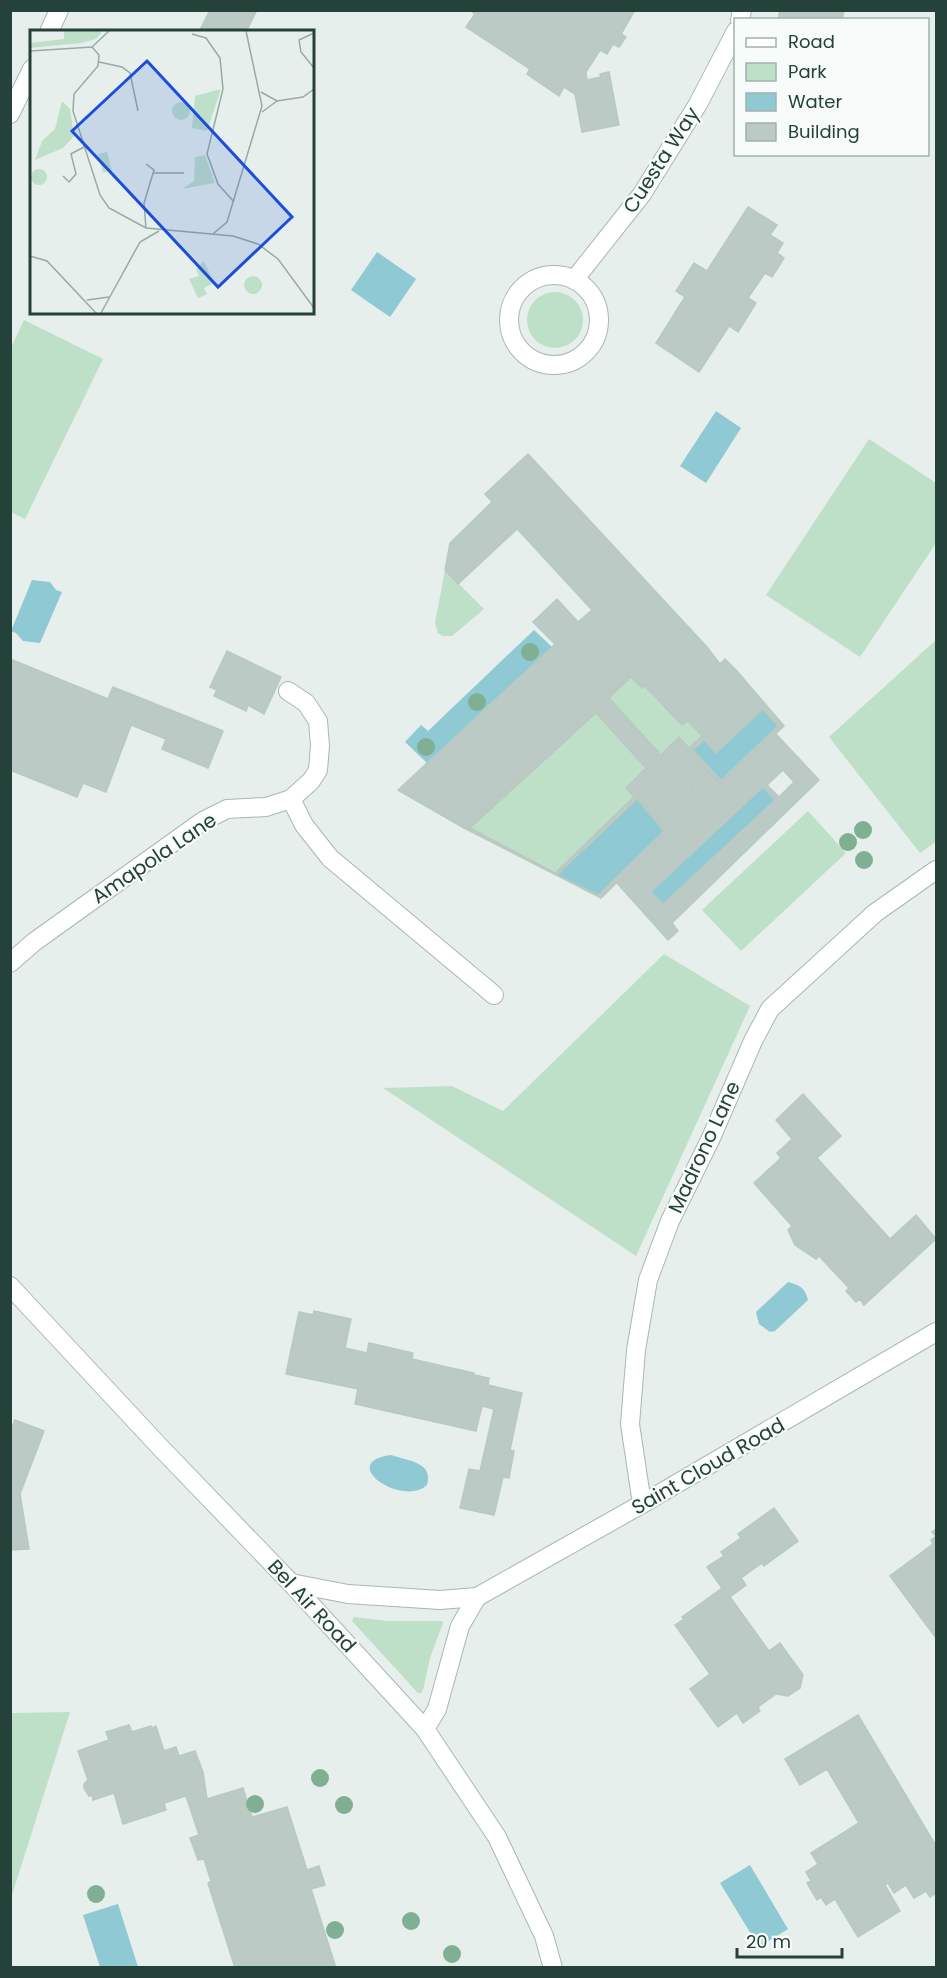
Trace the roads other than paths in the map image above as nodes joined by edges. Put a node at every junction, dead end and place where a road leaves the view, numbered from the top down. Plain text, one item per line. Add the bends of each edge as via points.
1 (59, 10) edge
2 (50, 30) edge
3 (734, 33) edge
4 (30, 73) edge
5 (10, 114) edge
6 (574, 280) junction
7 (288, 691) dead end
8 (291, 799) junction
9 (936, 870) edge
10 (10, 963) edge
11 (494, 995) dead end
12 (10, 1286) edge
13 (936, 1332) edge
14 (642, 1504) junction
15 (291, 1583) junction
16 (477, 1597) junction
17 (425, 1729) junction
18 (553, 1968) edge

1 - 2 street
3 - 6 street, Cuesta Way via 698,104 642,194
4 - 5 street
6 - 6 street via 595,302 599,317 591,347 566,364 535,362 515,344 510,333 512,304 531,281 545,276
7 - 8 street, Amapola Lane via 306,703 318,721 320,746 318,770
8 - 10 street, Amapola Lane via 266,807 227,809 203,821
8 - 11 street via 304,825 330,858
9 - 14 street, Madrono Lane via 875,913 770,1009 753,1041 670,1221 648,1280 636,1350 630,1424
12 - 15 street, Bel Air Road
13 - 14 street, Saint Cloud Road
14 - 16 street, Saint Cloud Road
15 - 16 street, Saint Cloud Road via 348,1594 440,1600
15 - 17 street, Bel Air Road
16 - 17 street via 460,1626 437,1709
17 - 18 street, Bel Air Road via 497,1837 544,1936

